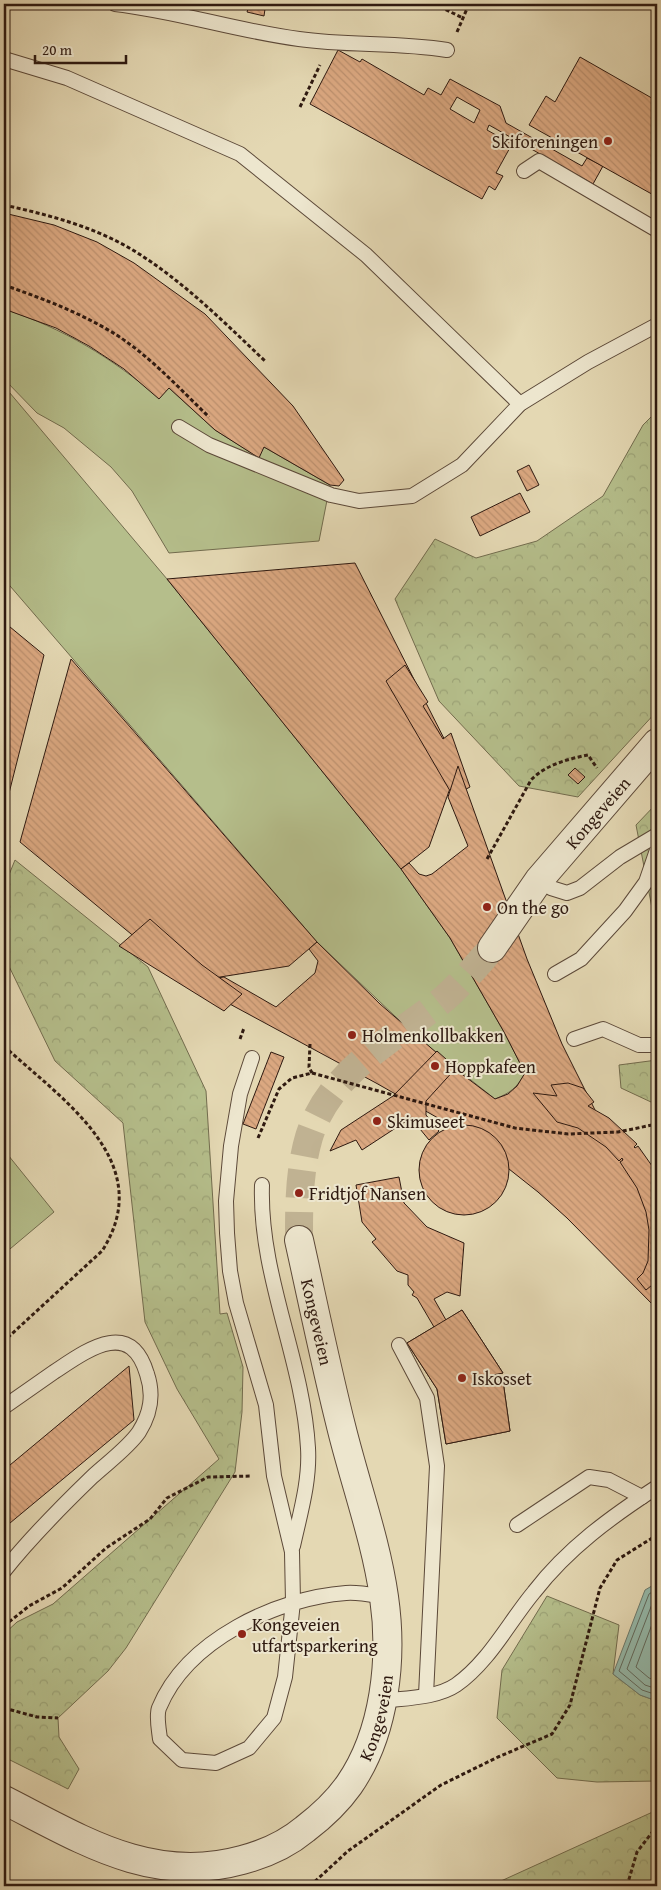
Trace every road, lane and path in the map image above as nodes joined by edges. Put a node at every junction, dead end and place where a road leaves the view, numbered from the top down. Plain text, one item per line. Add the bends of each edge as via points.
1 (115, 4) edge
2 (434, 4) edge
3 (469, 4) edge
4 (487, 4) edge
5 (622, 4) edge
6 (463, 18) junction
7 (447, 50) joint
8 (4, 59) edge
9 (319, 66) dead end
10 (300, 108) dead end
11 (524, 170) dead end
12 (4, 205) edge
13 (657, 230) edge
14 (4, 286) edge
15 (657, 325) edge
16 (266, 362) dead end
17 (520, 404) junction
18 (216, 423) dead end
19 (179, 427) dead end
20 (657, 743) edge
21 (602, 774) dead end
22 (657, 835) edge
23 (657, 850) edge
24 (487, 859) dead end
25 (539, 880) junction
26 (492, 948) tunnel mouth
27 (555, 974) dead end
28 (574, 1040) dead end
29 (310, 1044) dead end
30 (657, 1045) edge
31 (4, 1046) edge
32 (252, 1058) dead end
33 (312, 1073) junction
34 (657, 1124) edge
35 (257, 1143) dead end
36 (262, 1185) dead end
37 (299, 1240) tunnel mouth
38 (4, 1341) edge
39 (399, 1346) dead end
40 (4, 1406) edge
41 (274, 1476) junction
42 (657, 1487) edge
43 (642, 1497) junction
44 (517, 1525) dead end
45 (657, 1535) edge
46 (292, 1552) junction
47 (4, 1571) edge
48 (384, 1596) junction
49 (293, 1602) junction
50 (4, 1626) edge
51 (426, 1695) junction
52 (382, 1701) junction
53 (4, 1708) edge
54 (58, 1718) dead end
55 (4, 1800) edge
56 (657, 1826) edge
57 (310, 1886) edge
58 (626, 1886) edge

1 - 7 lane via 155,9 299,39 417,45
2 - 6 path
3 - 6 path
4 - 5 path via 520,7
6 - 7 path
8 - 17 lane via 68,78 240,154 366,255
9 - 10 path
11 - 13 lane via 539,161
12 - 16 path via 52,216 94,231 136,252 205,304
14 - 18 path via 56,303 112,331 162,371
15 - 17 lane
17 - 19 lane via 462,465 412,496 359,501 331,496 217,449
20 - 25 street, Kongeveien
21 - 24 path via 588,755 575,757 538,773
22 - 25 lane via 620,857 580,888 560,891
23 - 27 lane via 646,882 625,911 581,959
25 - 26 street, Kongeveien
28 - 30 lane via 603,1029 639,1045
29 - 33 path via 309,1067
31 - 38 path via 92,1130 110,1154 117,1171 119,1189 116,1223 102,1251
32 - 41 lane via 240,1094 231,1146 227,1233 236,1303 266,1405
33 - 34 path via 515,1128 568,1134 618,1132
33 - 35 path via 292,1078 279,1089
36 - 46 lane via 266,1253 304,1413 308,1448 308,1479
37 - 48 street, Kongeveien via 342,1431
39 - 51 lane via 427,1398 437,1466
40 - 47 lane via 89,1349 112,1342 136,1351 142,1360 152,1396 149,1414 138,1433 81,1488
41 - 46 lane
41 - 50 path via 208,1477 181,1490 167,1498 150,1519 106,1548 62,1588 29,1606
42 - 43 lane
43 - 44 lane via 609,1480 589,1477
43 - 51 lane via 592,1531 565,1557 534,1590 475,1668 455,1686
45 - 57 path via 617,1560 600,1588 570,1706 552,1734 441,1786 348,1850
46 - 49 lane
48 - 49 lane via 346,1592
48 - 52 street, Kongeveien via 388,1650
49 - 49 lane via 249,1620 222,1637 194,1658 175,1682 158,1710 160,1738 182,1760 216,1763 249,1748 274,1718 286,1677
51 - 52 lane
52 - 55 street, Kongeveien via 361,1764 339,1798 300,1834 276,1848 231,1863 187,1868 137,1861 84,1841
53 - 54 path via 37,1717
56 - 58 path via 637,1852

